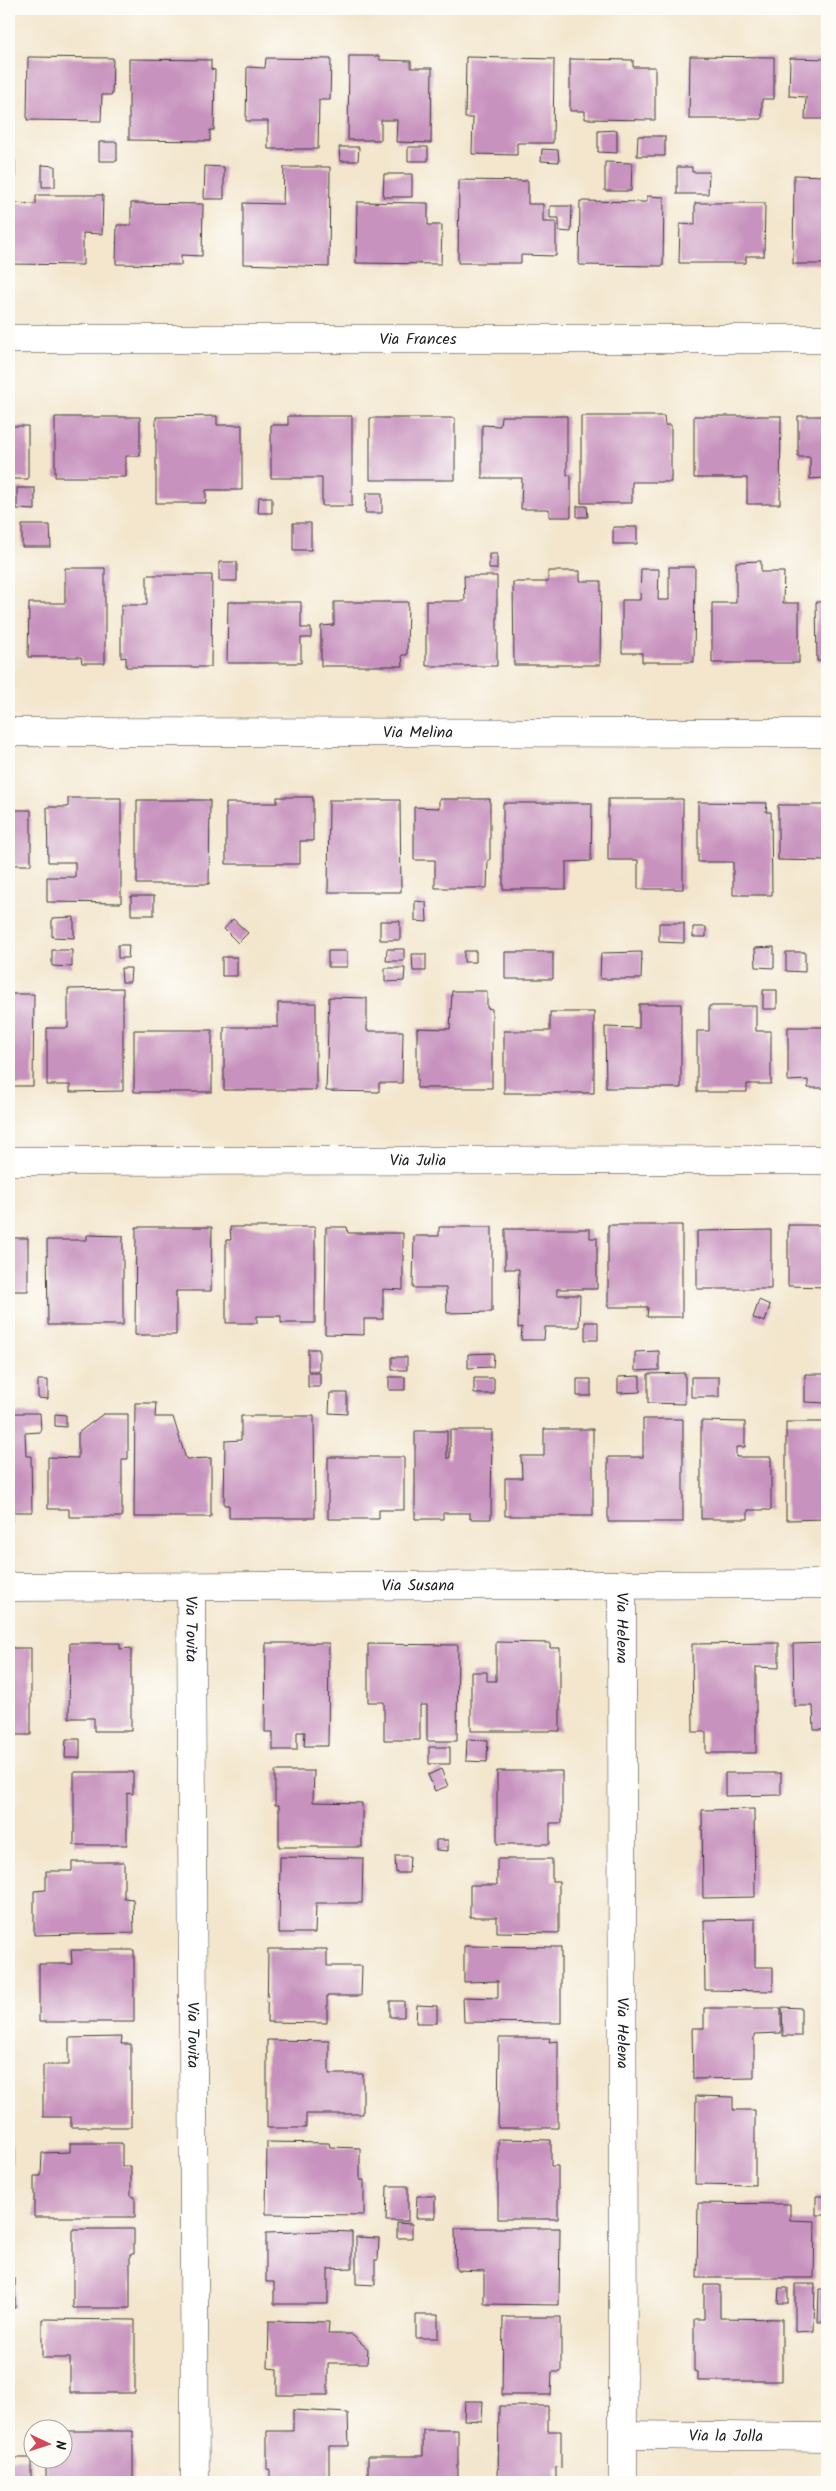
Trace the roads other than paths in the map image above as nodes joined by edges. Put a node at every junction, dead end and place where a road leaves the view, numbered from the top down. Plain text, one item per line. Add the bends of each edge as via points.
1 (9, 339) edge
2 (827, 339) edge
3 (9, 732) edge
4 (827, 733) edge
5 (827, 1160) edge
6 (9, 1161) edge
7 (622, 1584) junction
8 (827, 1584) edge
9 (9, 1587) edge
10 (191, 1587) junction
11 (625, 2435) junction
12 (827, 2437) edge
13 (196, 2482) edge
14 (623, 2482) edge

1 - 2 street, Via Frances
3 - 4 street, Via Melina
5 - 6 street, Via Julia
7 - 8 street, Via Susana
7 - 10 street, Via Susana
7 - 11 street, Via Helena
9 - 10 street, Via Susana
10 - 13 street, Via Tovita
11 - 12 street, Via la Jolla
11 - 14 street, Via Helena

